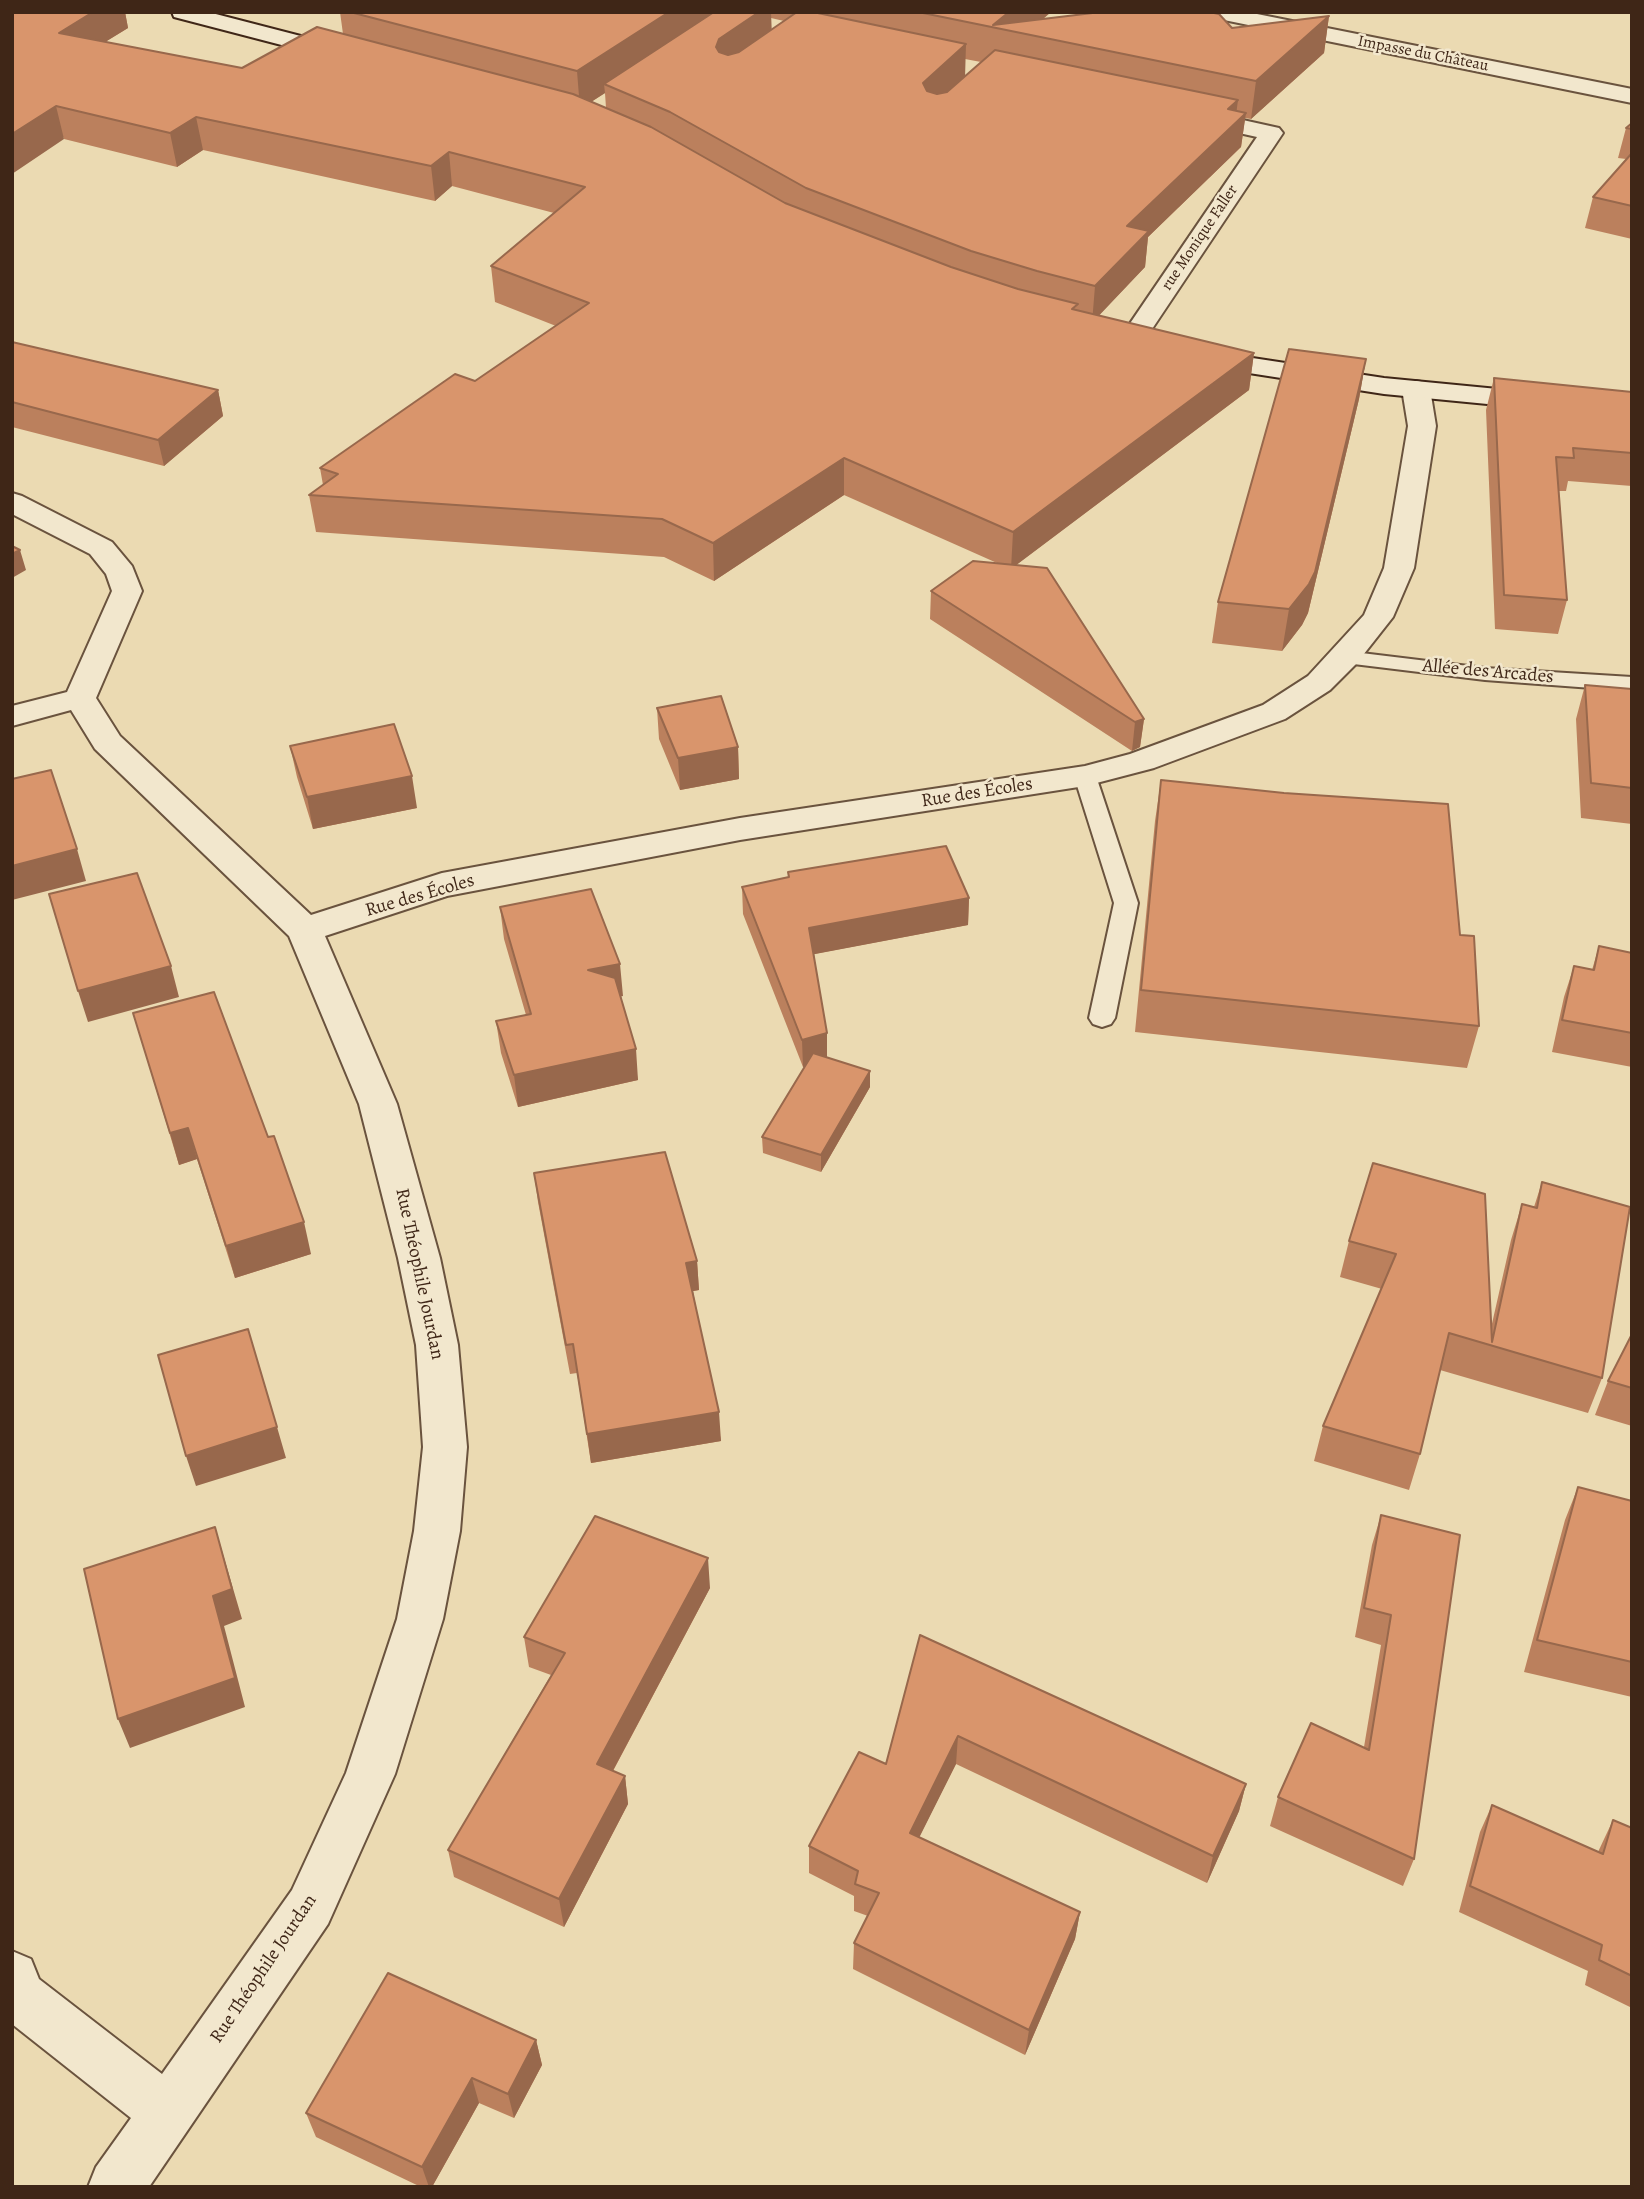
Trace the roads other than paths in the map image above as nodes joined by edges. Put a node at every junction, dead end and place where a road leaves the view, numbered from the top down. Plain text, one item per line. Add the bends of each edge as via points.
1 (182, 12) edge
2 (1214, 12) edge
3 (363, 59) edge
4 (1632, 96) edge
5 (1177, 113) edge
6 (1103, 337) edge
7 (1151, 349) junction
8 (1416, 389) junction
9 (1632, 410) edge
10 (12, 502) edge
11 (1345, 657) junction
12 (1632, 684) edge
13 (80, 698) junction
14 (12, 716) edge
15 (1085, 776) junction
16 (305, 930) junction
17 (1102, 1018) dead end
18 (12, 1978) edge
19 (168, 2112) junction
20 (116, 2187) edge

1 - 3 street
2 - 4 street, Impasse du Château
5 - 7 street, rue Monique Faller via 1271,133
6 - 7 street
7 - 8 street
8 - 9 street
8 - 11 street, Rue des Écoles via 1422,426 1399,568 1378,617
10 - 13 street via 100,548 121,572 127,591
11 - 12 lane, Allée des Arcades via 1485,674
11 - 15 street, Rue des Écoles via 1319,683 1274,712 1142,761
13 - 14 street
13 - 16 street, Rue Théophile Jourdan via 107,742
15 - 16 street, Rue des Écoles via 740,829 442,886
15 - 17 lane via 1126,903
16 - 19 street, Rue Théophile Jourdan via 378,1104 419,1258 437,1345 445,1447 437,1531 420,1619 370,1774 310,1907
18 - 19 street via 16,1994
19 - 20 street, Rue Théophile Jourdan

